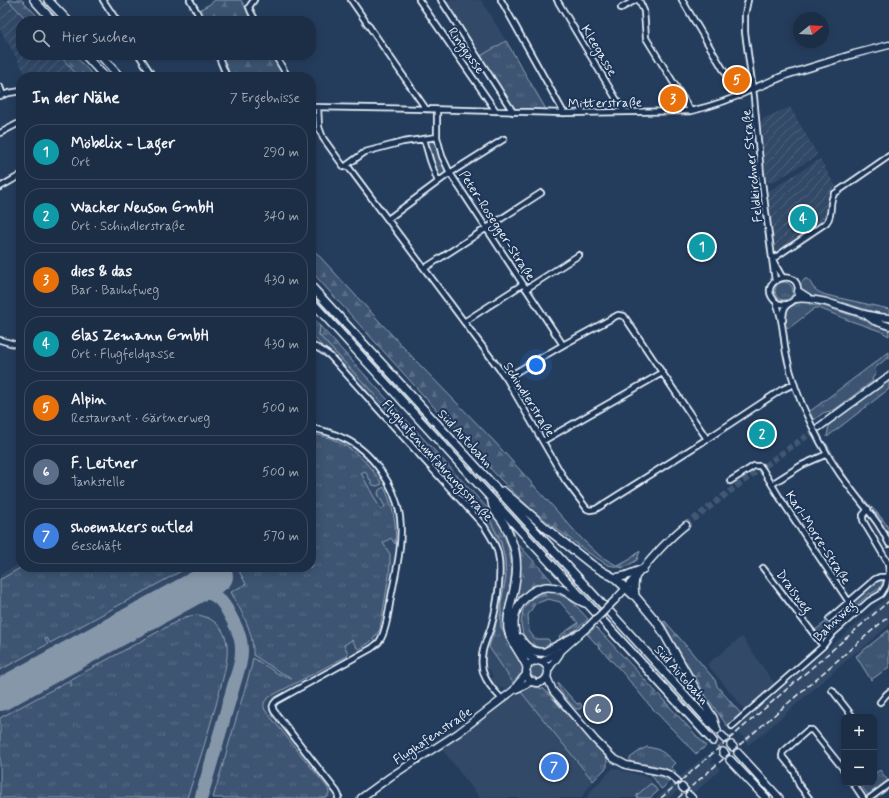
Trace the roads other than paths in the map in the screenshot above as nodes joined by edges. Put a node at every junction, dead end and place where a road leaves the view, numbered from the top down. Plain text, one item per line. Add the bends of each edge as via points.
1 (34, 0) edge
2 (48, 0) edge
3 (103, 0) edge
4 (190, 0) edge
5 (254, 0) edge
6 (351, 0) edge
7 (419, 0) edge
8 (441, 0) edge
9 (501, 0) edge
10 (557, 0) edge
11 (638, 0) edge
12 (682, 0) edge
13 (748, 0) edge
14 (621, 8) dead end
15 (48, 16) edge
16 (63, 16) edge
17 (114, 16) edge
18 (199, 16) edge
19 (253, 16) edge
20 (889, 45) edge
21 (90, 60) edge
22 (105, 60) edge
23 (142, 60) edge
24 (220, 60) edge
25 (278, 60) edge
26 (100, 72) edge
27 (115, 72) edge
28 (150, 72) edge
29 (225, 72) edge
30 (285, 72) edge
31 (0, 86) edge
32 (753, 89) junction
33 (16, 92) edge
34 (2, 95) edge
35 (739, 96) junction
36 (318, 107) joint
37 (426, 109) junction
38 (437, 110) junction
39 (496, 111) junction
40 (691, 111) junction
41 (513, 112) junction
42 (624, 112) junction
43 (564, 113) junction
44 (16, 125) edge
45 (0, 134) edge
46 (437, 137) junction
47 (424, 139) junction
48 (504, 140) dead end
49 (889, 156) edge
50 (347, 165) junction
51 (450, 173) junction
52 (16, 178) edge
53 (438, 182) junction
54 (0, 187) edge
55 (541, 193) dead end
56 (388, 219) junction
57 (486, 228) junction
58 (579, 255) dead end
59 (773, 259) junction
60 (425, 268) junction
61 (783, 277) junction
62 (775, 281) junction
63 (523, 284) junction
64 (526, 289) junction
65 (316, 291) edge
66 (798, 291) junction
67 (810, 298) junction
68 (796, 299) junction
69 (776, 302) junction
70 (788, 304) junction
71 (316, 306) edge
72 (863, 313) junction
73 (887, 319) edge
74 (464, 322) junction
75 (782, 324) junction
76 (889, 326) edge
77 (0, 340) edge
78 (16, 345) edge
79 (562, 345) junction
80 (316, 348) edge
81 (889, 371) edge
82 (662, 373) junction
83 (889, 376) edge
84 (506, 378) junction
85 (880, 382) junction
86 (794, 384) junction
87 (819, 427) tunnel mouth
88 (316, 429) edge
89 (707, 439) junction
90 (543, 441) junction
91 (827, 454) junction
92 (486, 478) junction
93 (730, 481) dead end
94 (772, 484) junction
95 (491, 498) junction
96 (868, 509) junction
97 (686, 525) tunnel mouth
98 (889, 544) edge
99 (763, 568) dead end
100 (643, 569) junction
101 (888, 577) edge
102 (615, 578) junction
103 (636, 578) junction
104 (626, 589) junction
105 (635, 596) junction
106 (849, 602) junction
107 (587, 604) junction
108 (603, 605) dead end
109 (595, 612) dead end
110 (610, 612) dead end
111 (829, 619) dead end
112 (602, 620) dead end
113 (514, 630) junction
114 (579, 634) junction
115 (823, 646) junction
116 (561, 651) junction
117 (538, 661) junction
118 (527, 670) junction
119 (547, 674) junction
120 (533, 681) junction
121 (540, 682) junction
122 (514, 690) junction
123 (832, 690) dead end
124 (553, 691) junction
125 (889, 692) edge
126 (502, 699) junction
127 (880, 702) dead end
128 (851, 714) edge
129 (732, 726) dead end
130 (727, 741) junction
131 (841, 765) edge
132 (677, 781) dead end
133 (889, 784) edge
134 (855, 786) edge
135 (338, 798) edge
136 (361, 798) edge
137 (766, 798) edge
138 (779, 798) edge
139 (809, 798) edge
140 (863, 798) edge
141 (870, 798) edge

1 - 15 highway
2 - 16 highway
3 - 17 street
4 - 18 street
5 - 19 street via 249,7
6 - 37 street
7 - 39 street, Ringgasse
8 - 41 street
9 - 43 street
10 - 42 street, Kleegasse
11 - 14 street
11 - 40 street via 644,11 646,38
12 - 35 street
13 - 32 street, Feldkirchner Straße via 745,32
20 - 32 main road, Mitterstraße via 786,74
21 - 26 highway
22 - 27 highway
23 - 28 street
24 - 29 street
25 - 30 street
31 - 34 street
32 - 35 street, Mitterstraße
32 - 59 street, Feldkirchner Straße
33 - 34 street
35 - 40 street, Mitterstraße
36 - 37 street, Mitterstraße
36 - 50 street, Schindlerstraße via 319,127 323,138 344,167
37 - 38 street, Mitterstraße
38 - 39 street, Mitterstraße
38 - 46 street, Peter-Rosegger-Straße
39 - 41 street, Mitterstraße
40 - 42 street, Mitterstraße
41 - 43 street, Mitterstraße
42 - 43 street, Mitterstraße
44 - 45 street
46 - 47 street
46 - 51 street, Peter-Rosegger-Straße
47 - 50 street via 365,152
47 - 53 street
48 - 51 street
49 - 59 street via 834,194 830,218 826,223
50 - 56 street, Schindlerstraße
51 - 53 street
51 - 57 street, Peter-Rosegger-Straße
52 - 54 street
53 - 56 street
55 - 57 street
56 - 60 street, Schindlerstraße
57 - 60 street
57 - 63 street, Peter-Rosegger-Straße
58 - 64 street
59 - 61 street, Feldkirchner Straße
59 - 62 street, Feldkirchner Straße
60 - 74 street, Schindlerstraße
61 - 62 street
61 - 66 street via 793,280
62 - 69 street via 770,290
63 - 64 street, Peter-Rosegger-Straße
63 - 74 street
64 - 79 street, Peter-Rosegger-Straße
65 - 92 highway, Süd Autobahn
66 - 67 main road
66 - 68 street
67 - 68 main road
67 - 72 main road
68 - 70 street
69 - 70 street
69 - 75 street
70 - 75 street
71 - 95 highway, Süd Autobahn
72 - 73 main road
72 - 76 main road
74 - 84 street, Schindlerstraße
75 - 86 street
77 - 78 street
79 - 82 street via 618,316 624,316
79 - 84 street
80 - 126 street, Flughafenumfahrungsstraße via 330,356 484,526 491,537 497,552 498,591 482,654 482,666 485,679
81 - 85 main road
82 - 89 street
82 - 90 street
83 - 85 main road
84 - 90 street, Schindlerstraße
85 - 87 main road
86 - 89 street, Schindlerstraße
86 - 91 street
88 - 135 street via 344,438 372,460 387,480 400,515 398,562 385,631 378,643 272,704 274,711 337,792
89 - 90 street, Schindlerstraße via 596,509 590,510 565,480
91 - 94 street, Karl-Morre-Straße via 802,465
91 - 96 street via 843,479
92 - 102 highway via 591,564
92 - 108 highway, Süd Autobahn
93 - 94 street, Karl-Morre-Straße via 757,466 763,470
94 - 106 street, Karl-Morre-Straße
95 - 107 highway, Süd Autobahn
95 - 118 highway via 493,508 503,522 515,551 516,582 507,620 508,630 515,648 526,662
96 - 98 street
96 - 101 street via 863,520 886,559
97 - 100 main road, Flughafenstraße
99 - 115 street, Draisweg
100 - 102 highway
100 - 103 main road, Flughafenstraße
101 - 106 street, Karl-Morre-Straße via 875,579
101 - 115 street, Bahnweg via 885,590 833,634
102 - 104 highway
103 - 104 main road, Flughafenstraße
103 - 105 highway
104 - 105 highway
104 - 114 main road, Flughafenstraße, bridge
105 - 130 highway via 663,632
106 - 111 street
107 - 109 highway, Süd Autobahn
107 - 113 highway via 560,589 538,589 519,604 515,614
110 - 130 highway, Süd Autobahn
112 - 137 highway, Süd Autobahn
113 - 114 highway via 532,651 540,653
113 - 117 highway via 522,649 529,657
114 - 116 main road, Flughafenstraße
115 - 129 street, Bahnweg
116 - 117 main road, Flughafenstraße via 546,660
116 - 119 main road, Flughafenstraße via 550,665
117 - 118 main road, Flughafenstraße via 530,664
117 - 119 main road via 547,666
118 - 120 main road
118 - 122 main road, Flughafenstraße
119 - 121 main road, Flughafenstraße
119 - 124 main road
120 - 121 main road
120 - 122 main road, Flughafenstraße
121 - 124 main road
122 - 126 main road, Flughafenstraße
123 - 128 street
124 - 132 main road via 613,758 626,765 663,772
125 - 127 street
126 - 136 main road, Flughafenstraße
130 - 138 highway, Süd Autobahn
131 - 139 street via 812,730 808,730 783,752 782,756
133 - 141 street
134 - 140 street

